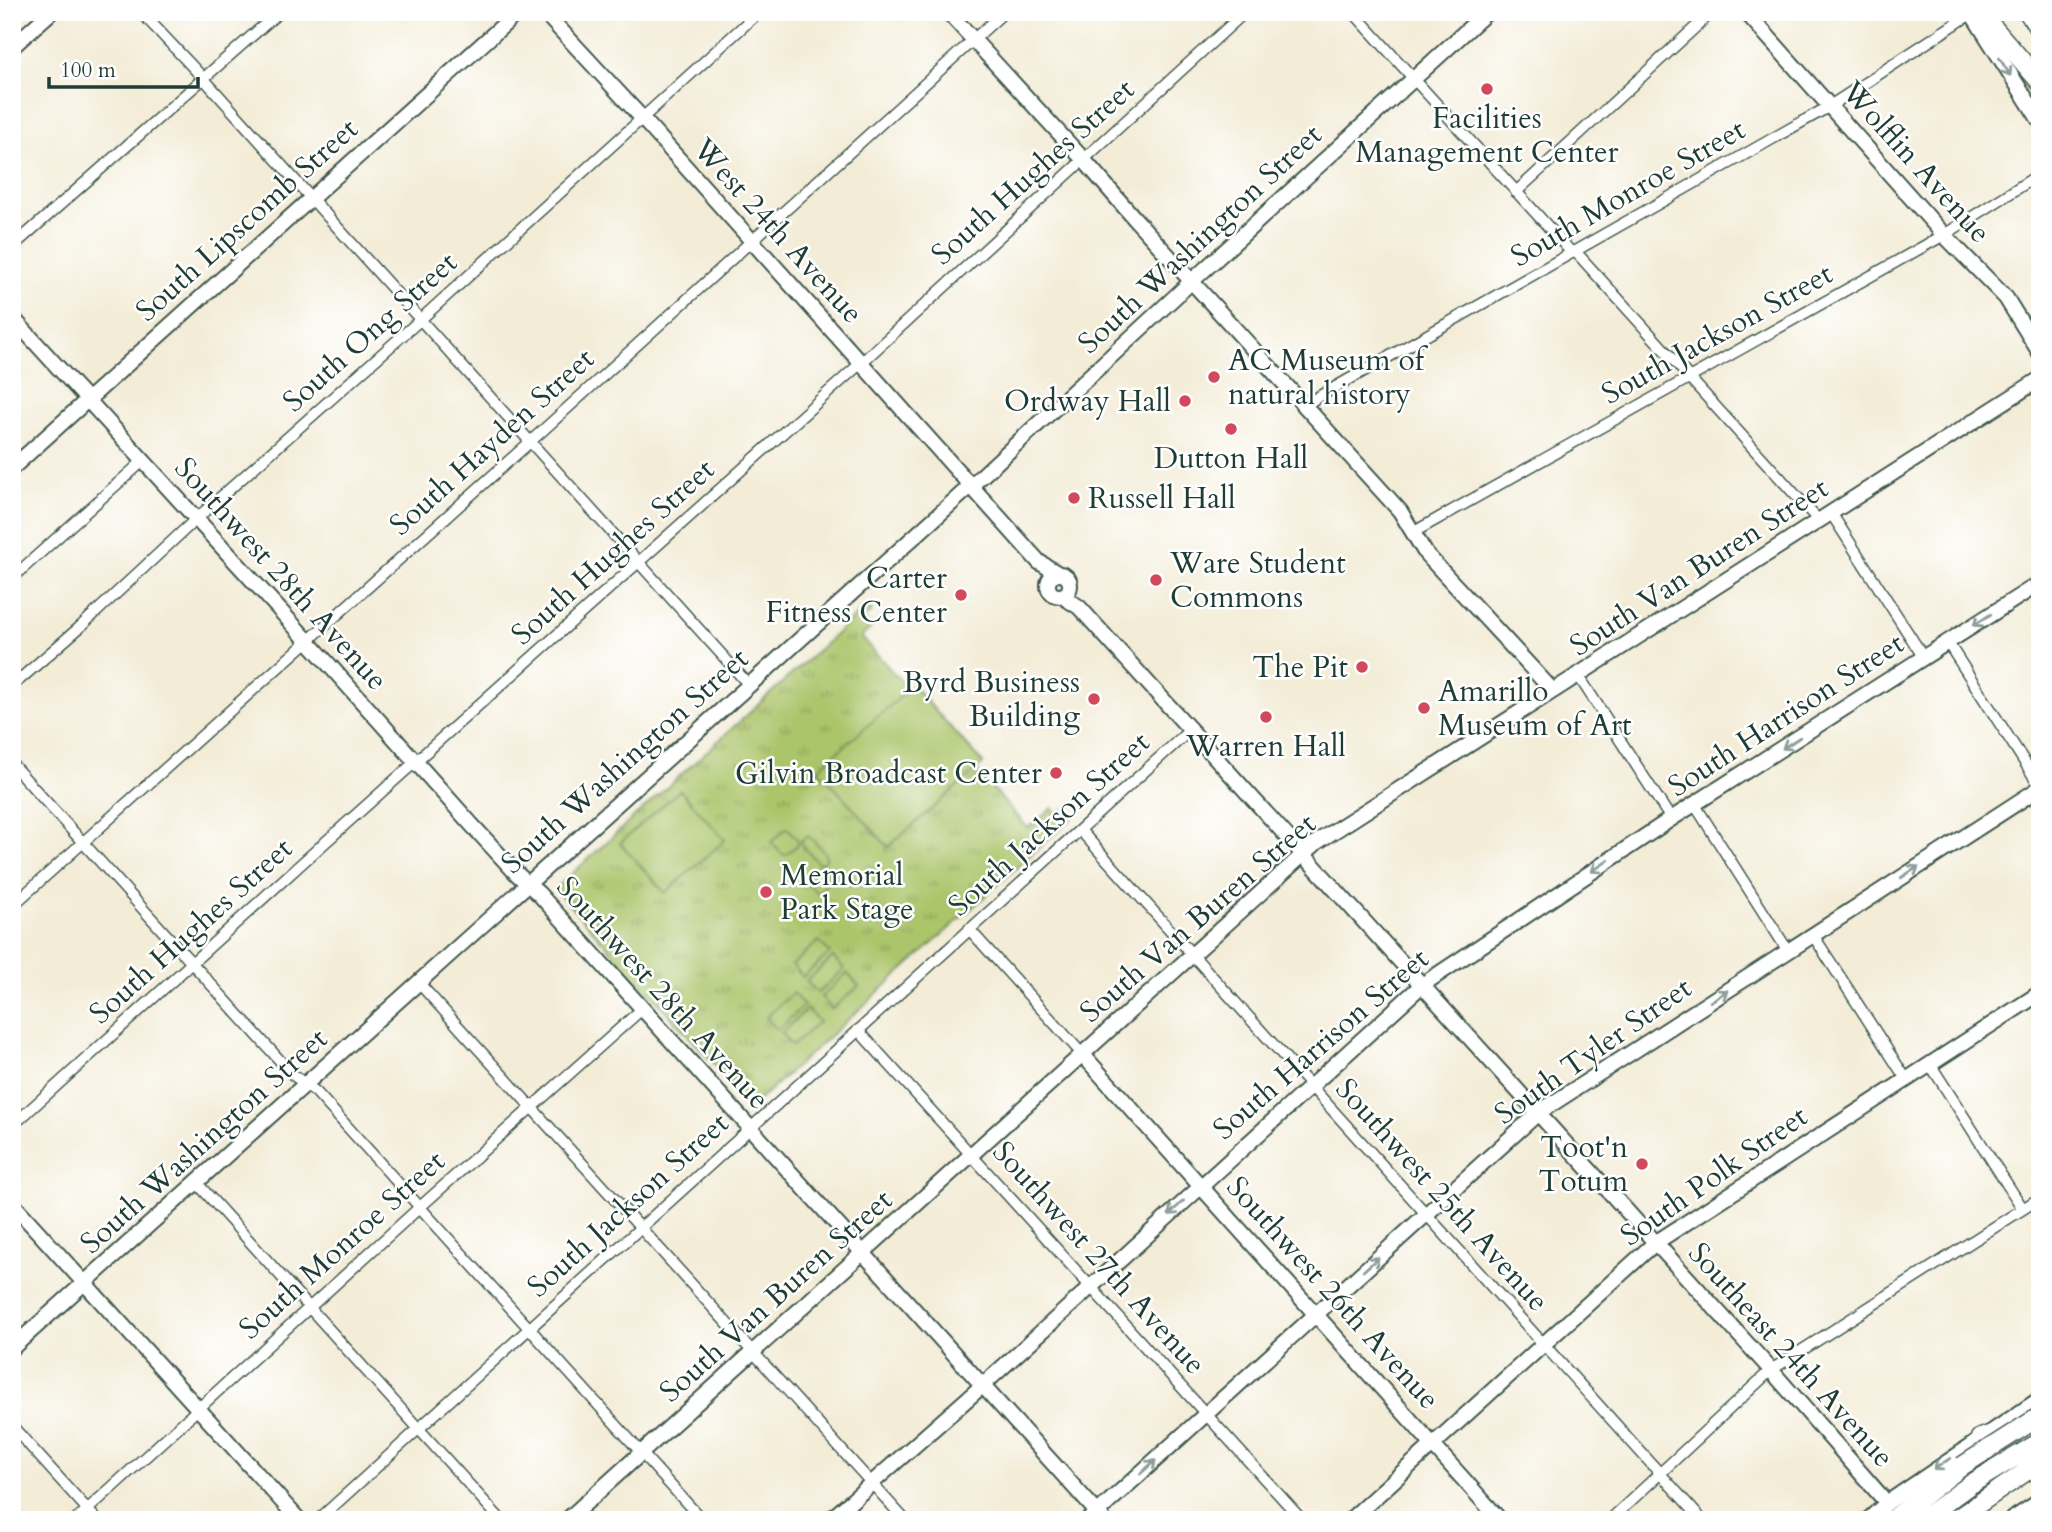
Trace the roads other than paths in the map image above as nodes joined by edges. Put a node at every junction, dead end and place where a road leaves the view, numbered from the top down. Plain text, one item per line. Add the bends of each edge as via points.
1 (51, 12) edge
2 (141, 12) edge
3 (279, 12) edge
4 (518, 12) edge
5 (544, 12) edge
6 (759, 12) edge
7 (948, 12) edge
8 (1004, 12) edge
9 (1245, 12) edge
10 (1353, 12) edge
11 (1487, 12) edge
12 (1712, 12) edge
13 (1746, 12) edge
14 (2028, 12) edge
15 (1974, 13) edge
16 (2040, 31) edge
17 (973, 41) junction
18 (12, 47) edge
19 (204, 79) junction
20 (1413, 79) junction
21 (2040, 82) edge
22 (1830, 106) junction
23 (642, 118) junction
24 (2040, 121) edge
25 (1083, 159) junction
26 (2040, 174) edge
27 (1516, 192) junction
28 (310, 199) junction
29 (1944, 235) junction
30 (752, 240) junction
31 (12, 247) edge
32 (1574, 252) junction
33 (1192, 281) junction
34 (12, 317) edge
35 (421, 320) junction
36 (2040, 353) edge
37 (861, 363) junction
38 (1690, 377) junction
39 (2040, 379) edge
40 (88, 399) junction
41 (1304, 405) junction
42 (530, 442) junction
43 (143, 461) junction
44 (12, 468) edge
45 (971, 486) junction
46 (1825, 517) junction
47 (196, 519) junction
48 (1414, 532) junction
49 (637, 562) junction
50 (12, 578) edge
51 (2040, 583) edge
52 (307, 640) junction
53 (1948, 643) junction
54 (1924, 658) junction
55 (1578, 676) junction
56 (748, 685) junction
57 (12, 687) edge
58 (1553, 691) junction
59 (1190, 730) junction
60 (416, 762) junction
61 (12, 764) edge
62 (2040, 787) edge
63 (1695, 805) junction
64 (1671, 819) junction
65 (1080, 830) junction
66 (83, 842) junction
67 (1302, 854) junction
68 (527, 883) junction
69 (12, 906) edge
70 (969, 929) junction
71 (1813, 935) junction
72 (1788, 951) junction
73 (1192, 954) junction
74 (192, 963) junction
75 (418, 982) junction
76 (1422, 985) junction
77 (2040, 993) edge
78 (642, 1009) junction
79 (858, 1030) junction
80 (1083, 1055) junction
81 (1930, 1064) junction
82 (1906, 1079) junction
83 (306, 1085) junction
84 (1310, 1085) junction
85 (532, 1108) junction
86 (1538, 1113) junction
87 (12, 1126) edge
88 (751, 1128) junction
89 (972, 1155) junction
90 (197, 1183) junction
91 (1201, 1185) junction
92 (2040, 1198) edge
93 (12, 1203) edge
94 (420, 1207) junction
95 (2023, 1209) junction
96 (1426, 1214) junction
97 (640, 1227) junction
98 (1655, 1243) junction
99 (863, 1253) junction
100 (85, 1283) junction
101 (1091, 1287) junction
102 (309, 1307) junction
103 (1316, 1315) junction
104 (529, 1327) junction
105 (1543, 1344) junction
106 (12, 1348) edge
107 (754, 1351) junction
108 (1771, 1370) junction
109 (982, 1386) junction
110 (2040, 1399) edge
111 (199, 1408) junction
112 (1207, 1414) junction
113 (2040, 1417) edge
114 (12, 1426) edge
115 (419, 1428) junction
116 (1980, 1438) junction
117 (2040, 1442) edge
118 (1433, 1444) junction
119 (641, 1453) junction
120 (2040, 1462) edge
121 (1661, 1474) junction
122 (872, 1483) junction
123 (2040, 1502) edge
124 (87, 1510) junction
125 (1889, 1511) edge
126 (1967, 1513) edge
127 (1097, 1517) edge
128 (76, 1520) edge
129 (97, 1520) edge
130 (299, 1520) edge
131 (318, 1520) edge
132 (501, 1520) edge
133 (567, 1520) edge
134 (702, 1520) edge
135 (830, 1520) edge
136 (905, 1520) edge
137 (1302, 1520) edge
138 (1350, 1520) edge
139 (1500, 1520) edge
140 (1610, 1520) edge
141 (1702, 1520) edge
142 (1868, 1520) edge
143 (1921, 1520) edge
144 (1955, 1520) edge
145 (2011, 1520) edge

1 - 18 main road
2 - 19 street
3 - 19 street
4 - 28 main road, South Lipscomb Street
5 - 23 main road, West 24th Avenue
6 - 23 street, South Ong Street
7 - 17 main road
8 - 17 street, South Hayden Street
9 - 25 street, South Hughes Street
10 - 20 street
11 - 20 main road, South Washington Street
12 - 27 street
13 - 22 main road, Wolflin Avenue
14 - 16 highway
15 - 21 highway
15 - 22 street, South Monroe Street
15 -> 24 main road
17 - 25 main road
17 - 30 street, South Hayden Street
19 - 28 street
19 - 31 street
20 - 27 street
20 - 33 main road, South Washington Street
22 - 29 main road, Wolflin Avenue
22 - 32 street, South Monroe Street
23 - 30 main road, West 24th Avenue
23 - 35 street, South Ong Street
25 - 33 main road
25 - 37 street, South Hughes Street
26 - 29 street, South Jackson Street
27 - 32 street
28 - 35 street
28 - 40 main road, South Lipscomb Street
29 - 36 main road, Wolflin Avenue via 2006,298
29 - 38 street, South Jackson Street
30 - 37 main road, West 24th Avenue
30 - 42 street, South Hayden Street
32 - 38 street
32 - 41 street, South Monroe Street
33 - 41 main road
33 - 45 main road, South Washington Street
34 - 40 main road, Southwest 28th Avenue
35 - 42 street
35 - 47 street, South Ong Street
37 - 45 main road, West 24th Avenue
37 - 49 street, South Hughes Street
38 - 46 street
38 - 48 street, South Jackson Street
39 - 46 main road, South Van Buren Street
40 - 43 main road, Southwest 28th Avenue
40 - 44 main road, South Lipscomb Street
41 - 48 main road
42 - 49 street
42 - 52 street, South Hayden Street
43 - 47 main road, Southwest 28th Avenue
43 - 50 street
45 - 56 main road, South Washington Street
45 - 59 main road, West 24th Avenue
46 - 54 street
46 - 55 main road, South Van Buren Street
47 - 52 main road, Southwest 28th Avenue
47 - 57 street, South Ong Street
48 - 58 main road via 1426,554
49 - 56 street
49 - 60 street, South Hughes Street
51 -> 53 main road, South Harrison Street
52 - 60 main road, Southwest 28th Avenue
52 - 66 street, South Hayden Street
53 - 54 main road, South Harrison Street
53 - 62 street
54 -> 63 main road, South Harrison Street
55 - 58 main road, South Van Buren Street
55 - 64 street
56 - 68 main road, South Washington Street
58 - 67 main road, South Van Buren Street
59 - 65 street, South Jackson Street
59 - 67 main road, West 24th Avenue
60 - 68 main road, Southwest 28th Avenue
60 - 74 street, South Hughes Street
61 - 66 street
71 -> 62 main road, South Tyler Street
63 - 64 main road, South Harrison Street
63 - 72 street
64 -> 76 main road, South Harrison Street
65 - 70 street, South Jackson Street
65 - 73 street, Southwest 25th Avenue
66 - 69 street, South Hayden Street
66 - 74 street
67 - 73 main road, South Van Buren Street
67 - 76 main road, Southeast 24th Avenue
68 - 75 main road, South Washington Street
68 - 78 main road, Southwest 28th Avenue
70 - 79 street, South Jackson Street
70 - 80 street, Southwest 26th Avenue
71 - 72 main road, South Tyler Street
71 - 82 street
86 -> 72 main road, South Tyler Street
73 - 80 main road, South Van Buren Street
73 - 84 street, Southwest 25th Avenue
74 - 83 street
74 - 87 street, South Hughes Street
75 - 83 main road, South Washington Street
75 - 85 street
76 - 84 main road, South Harrison Street
76 - 86 main road, Southeast 24th Avenue
77 - 81 main road, South Polk Street
78 - 85 street, South Monroe Street
78 - 88 main road, Southwest 28th Avenue
79 - 88 street, South Jackson Street
79 - 89 street, Southwest 27th Avenue
80 - 89 main road, South Van Buren Street
80 - 91 main road, Southwest 26th Avenue
81 - 82 main road, South Polk Street
81 - 95 street
82 - 98 main road, South Polk Street
83 - 90 main road, South Washington Street
83 - 94 street
84 - 91 main road, South Harrison Street
84 - 96 street, Southwest 25th Avenue
85 - 94 street, South Monroe Street
85 - 97 street
86 - 96 main road, South Tyler Street
86 - 98 main road, Southeast 24th Avenue
88 - 97 street, South Jackson Street
88 - 99 main road, Southwest 28th Avenue
89 - 99 main road, South Van Buren Street
89 - 101 street, Southwest 27th Avenue
90 - 100 main road, South Washington Street
90 - 102 street
91 -> 101 main road, South Harrison Street
91 - 103 main road, Southwest 26th Avenue
92 - 95 street
93 - 100 main road
94 - 102 street, South Monroe Street
94 - 104 street
95 - 108 street
103 -> 96 main road, South Tyler Street
96 - 105 street, Southwest 25th Avenue
97 - 104 street, South Jackson Street
97 - 107 street
98 - 105 main road, South Polk Street
98 - 108 main road, Southeast 24th Avenue
99 - 107 main road, South Van Buren Street
99 - 109 main road, Southwest 28th Avenue
100 - 106 main road, South Washington Street
100 - 111 main road
101 - 109 main road, South Harrison Street
101 - 112 street, Southwest 27th Avenue
102 - 111 street, South Monroe Street
102 - 115 street
103 - 112 main road, South Tyler Street
103 - 118 main road, Southwest 26th Avenue
104 - 115 street, South Jackson Street
104 - 119 street
105 - 118 main road, South Polk Street
105 - 121 street, Southwest 25th Avenue
107 - 119 main road, South Van Buren Street
107 - 122 street
108 - 121 street
108 - 125 main road, Southeast 24th Avenue
109 - 122 main road, South Harrison Street
109 - 127 main road, Southwest 28th Avenue
110 - 116 main road
111 - 124 street, South Monroe Street
111 - 130 main road
127 -> 112 main road, South Tyler Street
112 - 137 street, Southwest 27th Avenue
113 - 116 highway
113 - 125 highway, bridge
114 - 124 street
115 - 131 street, South Jackson Street
115 - 132 street
116 -> 125 main road
117 - 143 highway
118 - 138 main road, South Polk Street
118 - 139 main road, Southwest 26th Avenue
119 - 133 main road, South Van Buren Street
119 - 134 street
120 - 126 highway
121 - 140 street
121 - 141 street, Southwest 25th Avenue
122 - 135 main road, South Harrison Street
122 - 136 street
123 - 145 main road
124 - 128 street, South Monroe Street
124 - 129 street
125 - 142 main road
126 - 144 highway

